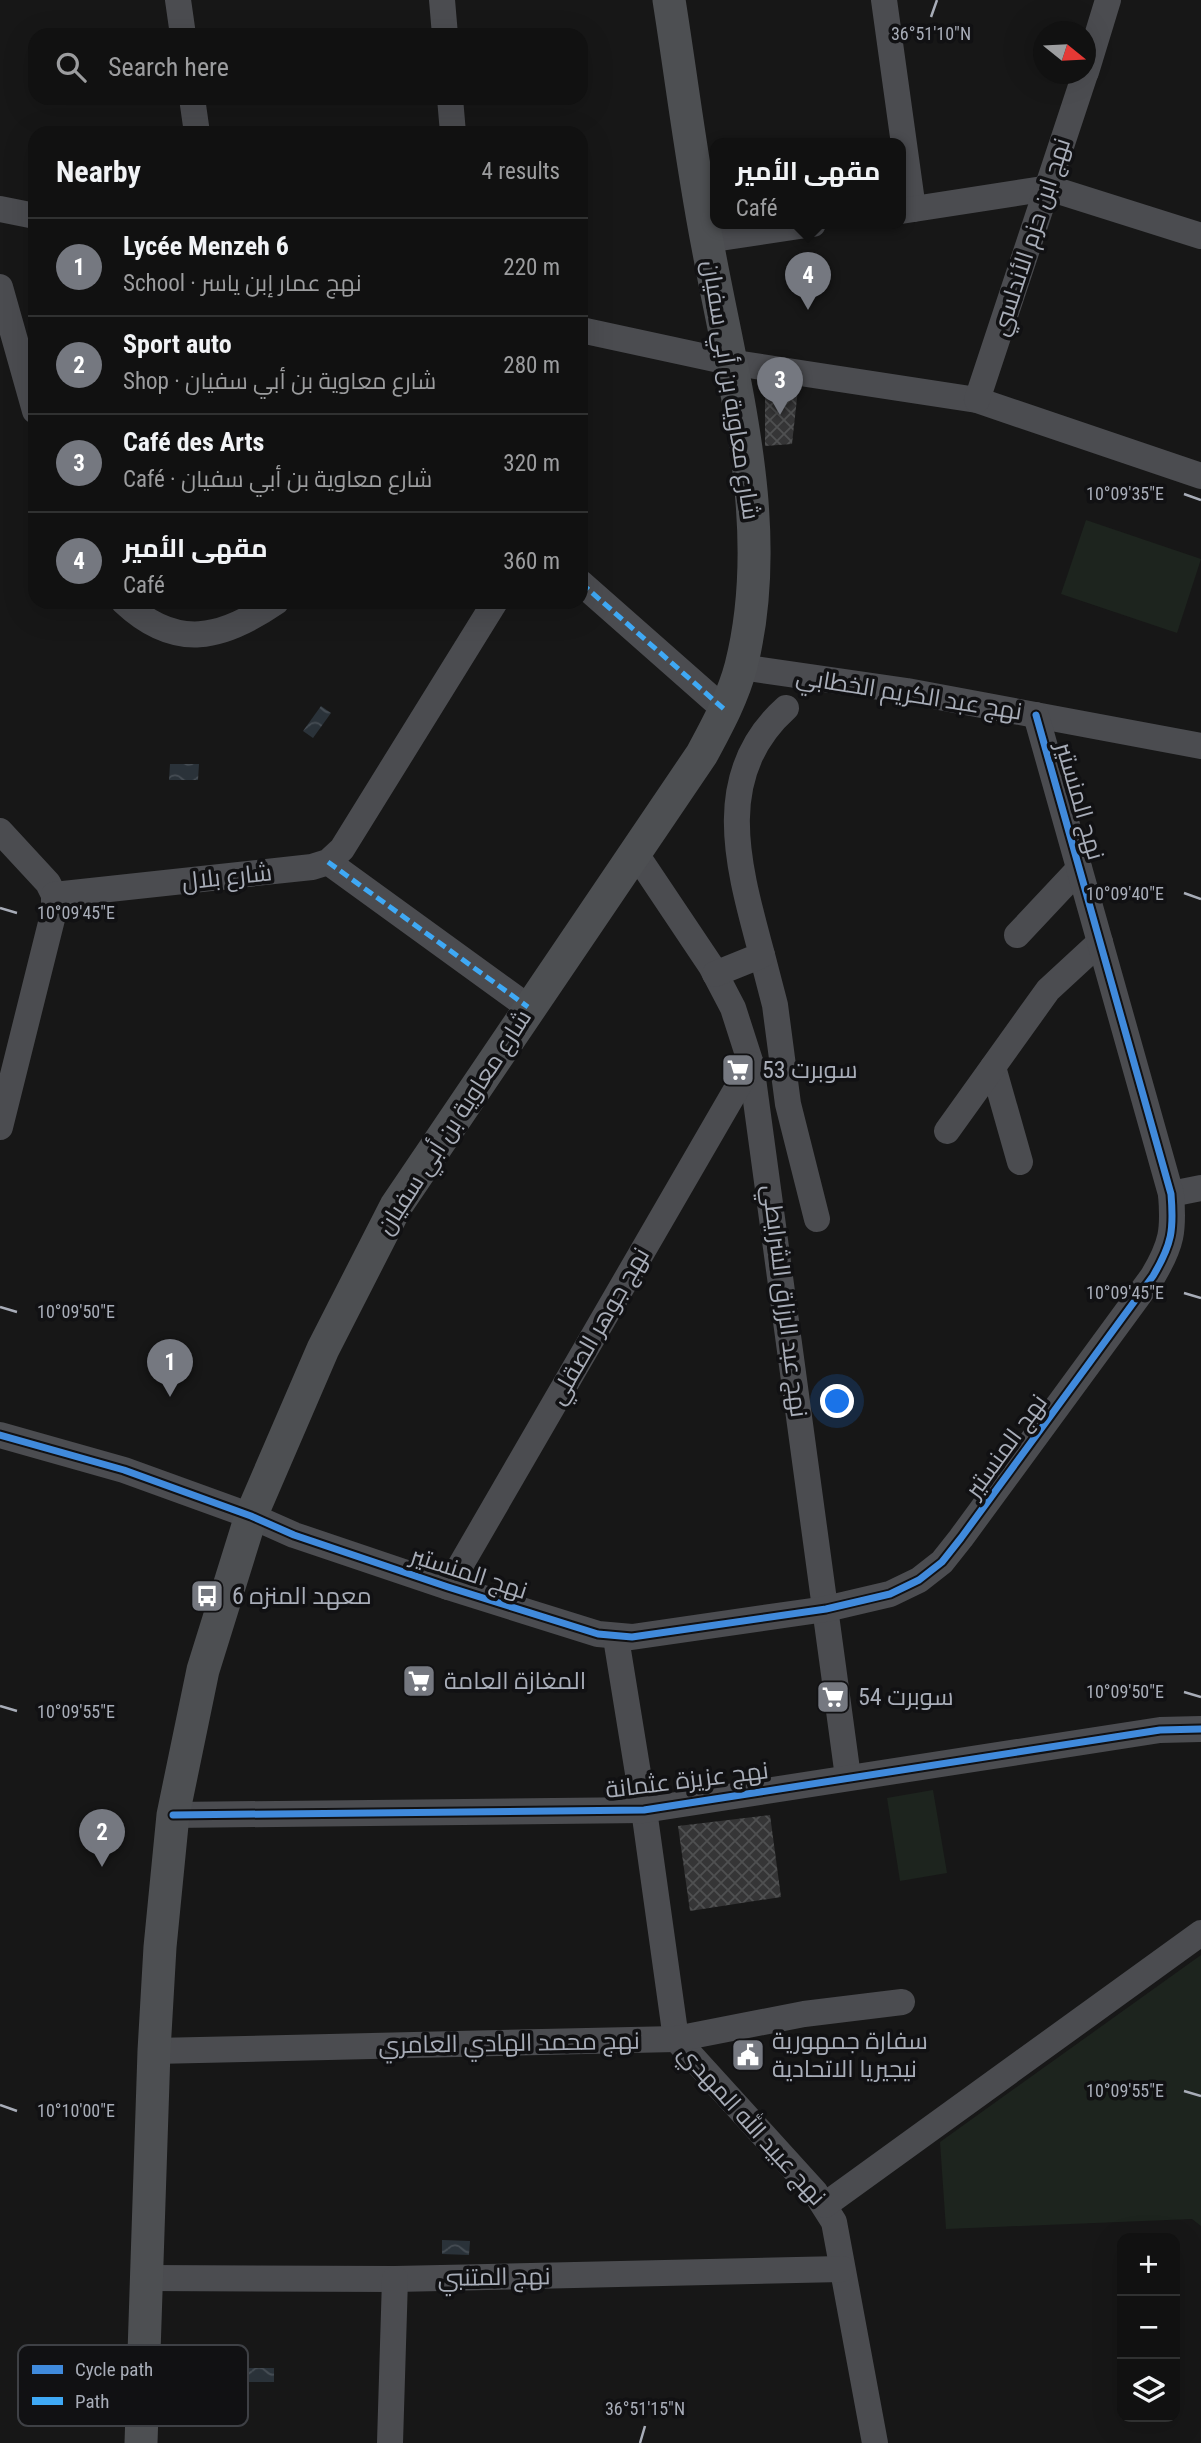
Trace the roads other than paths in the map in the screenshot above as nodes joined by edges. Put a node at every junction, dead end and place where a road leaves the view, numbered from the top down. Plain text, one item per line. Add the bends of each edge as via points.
1 (178, 0) edge
2 (442, 0) edge
3 (669, 0) edge
4 (884, 0) edge
5 (1108, 0) edge
6 (182, 28) edge
7 (444, 28) edge
8 (1096, 38) edge
9 (1081, 84) edge
10 (193, 105) edge
11 (451, 105) edge
12 (196, 126) edge
13 (452, 126) edge
14 (899, 138) edge
15 (1048, 188) junction
16 (0, 209) edge
17 (907, 210) edge
18 (28, 215) edge
19 (780, 229) edge
20 (1201, 236) edge
21 (706, 240) junction
22 (0, 289) edge
23 (588, 332) edge
24 (730, 362) junction
25 (28, 387) edge
26 (976, 400) junction
27 (1201, 476) edge
28 (588, 589) edge
29 (131, 609) edge
30 (266, 609) edge
31 (491, 609) edge
32 (741, 667) junction
33 (786, 708) dead end
34 (725, 710) junction
35 (1036, 715) junction
36 (1201, 746) edge
37 (0, 831) edge
38 (636, 854) junction
39 (328, 862) junction
40 (1079, 869) junction
41 (54, 895) junction
42 (1017, 935) dead end
43 (1100, 942) junction
44 (762, 955) junction
45 (715, 974) junction
46 (528, 1007) junction
47 (751, 1064) junction
48 (993, 1067) junction
49 (8, 1068) edge
50 (0, 1127) edge
51 (947, 1130) dead end
52 (1020, 1162) dead end
53 (1201, 1188) edge
54 (1171, 1194) junction
55 (817, 1219) dead end
56 (0, 1435) edge
57 (251, 1516) junction
58 (448, 1587) junction
59 (827, 1609) junction
60 (616, 1638) junction
61 (1201, 1729) edge
62 (848, 1777) junction
63 (644, 1810) junction
64 (173, 1815) junction
65 (1201, 1933) edge
66 (902, 2002) dead end
67 (676, 2039) junction
68 (154, 2051) junction
69 (825, 2205) junction
70 (842, 2269) junction
71 (146, 2278) junction
72 (394, 2279) junction
73 (144, 2345) edge
74 (390, 2443) edge
75 (875, 2443) edge

1 - 6 street
2 - 7 street
3 - 21 main road, شارع معاوية بن أبي سفيان
4 - 14 street
5 - 8 street, نهج ابن حزم الأندلسي
9 - 15 street, نهج ابن حزم الأندلسي
10 - 12 street
11 - 13 street
15 - 17 street
15 - 20 street
15 - 26 street, نهج ابن حزم الأندلسي
16 - 18 street
19 - 21 street
21 - 24 main road, شارع معاوية بن أبي سفيان
22 - 25 street
23 - 24 street
24 - 26 street
24 - 32 main road, شارع معاوية بن أبي سفيان via 749,468 754,537 751,603
26 - 27 street
28 - 34 street
29 - 30 street via 144,621 179,634 211,635 248,622
31 - 39 street via 342,849
32 - 34 main road, شارع معاوية بن أبي سفيان
32 - 35 street, نهج عبد الكريم الخطابي
33 - 44 street via 757,738 741,776 735,808 751,919
34 - 38 main road, شارع معاوية بن أبي سفيان via 702,754
35 - 36 street, نهج عبد الكريم الخطابي
35 - 40 street, نهج المنستير
37 - 41 street
38 - 45 street, نهج عبد الرزاق الشرايطي
38 - 46 main road, شارع معاوية بن أبي سفيان
39 - 41 street, شارع بلال
39 - 46 street
40 - 42 street
40 - 43 street, نهج المنستير
41 - 49 street via 54,911
43 - 48 street via 1048,990
43 - 54 street, نهج المنستير
44 - 45 street
44 - 55 street via 775,1005 788,1104
45 - 47 street, نهج عبد الرزاق الشرايطي via 733,1008
46 - 57 main road, شارع معاوية بن أبي سفيان via 396,1206 323,1349
47 - 58 street, نهج جوهر الصقلي
47 - 59 street, نهج عبد الرزاق الشرايطي
48 - 51 street
48 - 52 street
49 - 50 street
53 - 54 street
54 - 59 street, نهج المنستير via 1174,1230 1153,1276 942,1562 890,1594
56 - 57 street, نهج المنستير via 124,1470
57 - 58 street, نهج المنستير
57 - 64 main road, شارع معاوية بن أبي سفيان via 203,1670
58 - 60 street, نهج المنستير
59 - 60 street, نهج المنستير
59 - 62 street, نهج عبد الرزاق الشرايطي
60 - 63 street, نهج عبيد الله المهدي
61 - 62 street, نهج عزيزة عثمانة via 1160,1730
62 - 63 street, نهج عزيزة عثمانة
63 - 64 street, نهج عزيزة عثمانة
63 - 67 street, نهج عبيد الله المهدي
64 - 68 main road, شارع معاوية بن أبي سفيان
65 - 69 street
66 - 67 street, نهج محمد الهادي العامري via 804,2014
67 - 68 street, نهج محمد الهادي العامري
67 - 69 street, نهج عبيد الله المهدي
68 - 71 main road, شارع معاوية بن أبي سفيان
69 - 70 street, نهج عبيد الله المهدي via 834,2222
70 - 72 street, نهج المتنبي
70 - 75 street, نهج عبيد الله المهدي
71 - 72 street, نهج المتنبي
71 - 73 main road, شارع معاوية بن أبي سفيان
72 - 74 street

